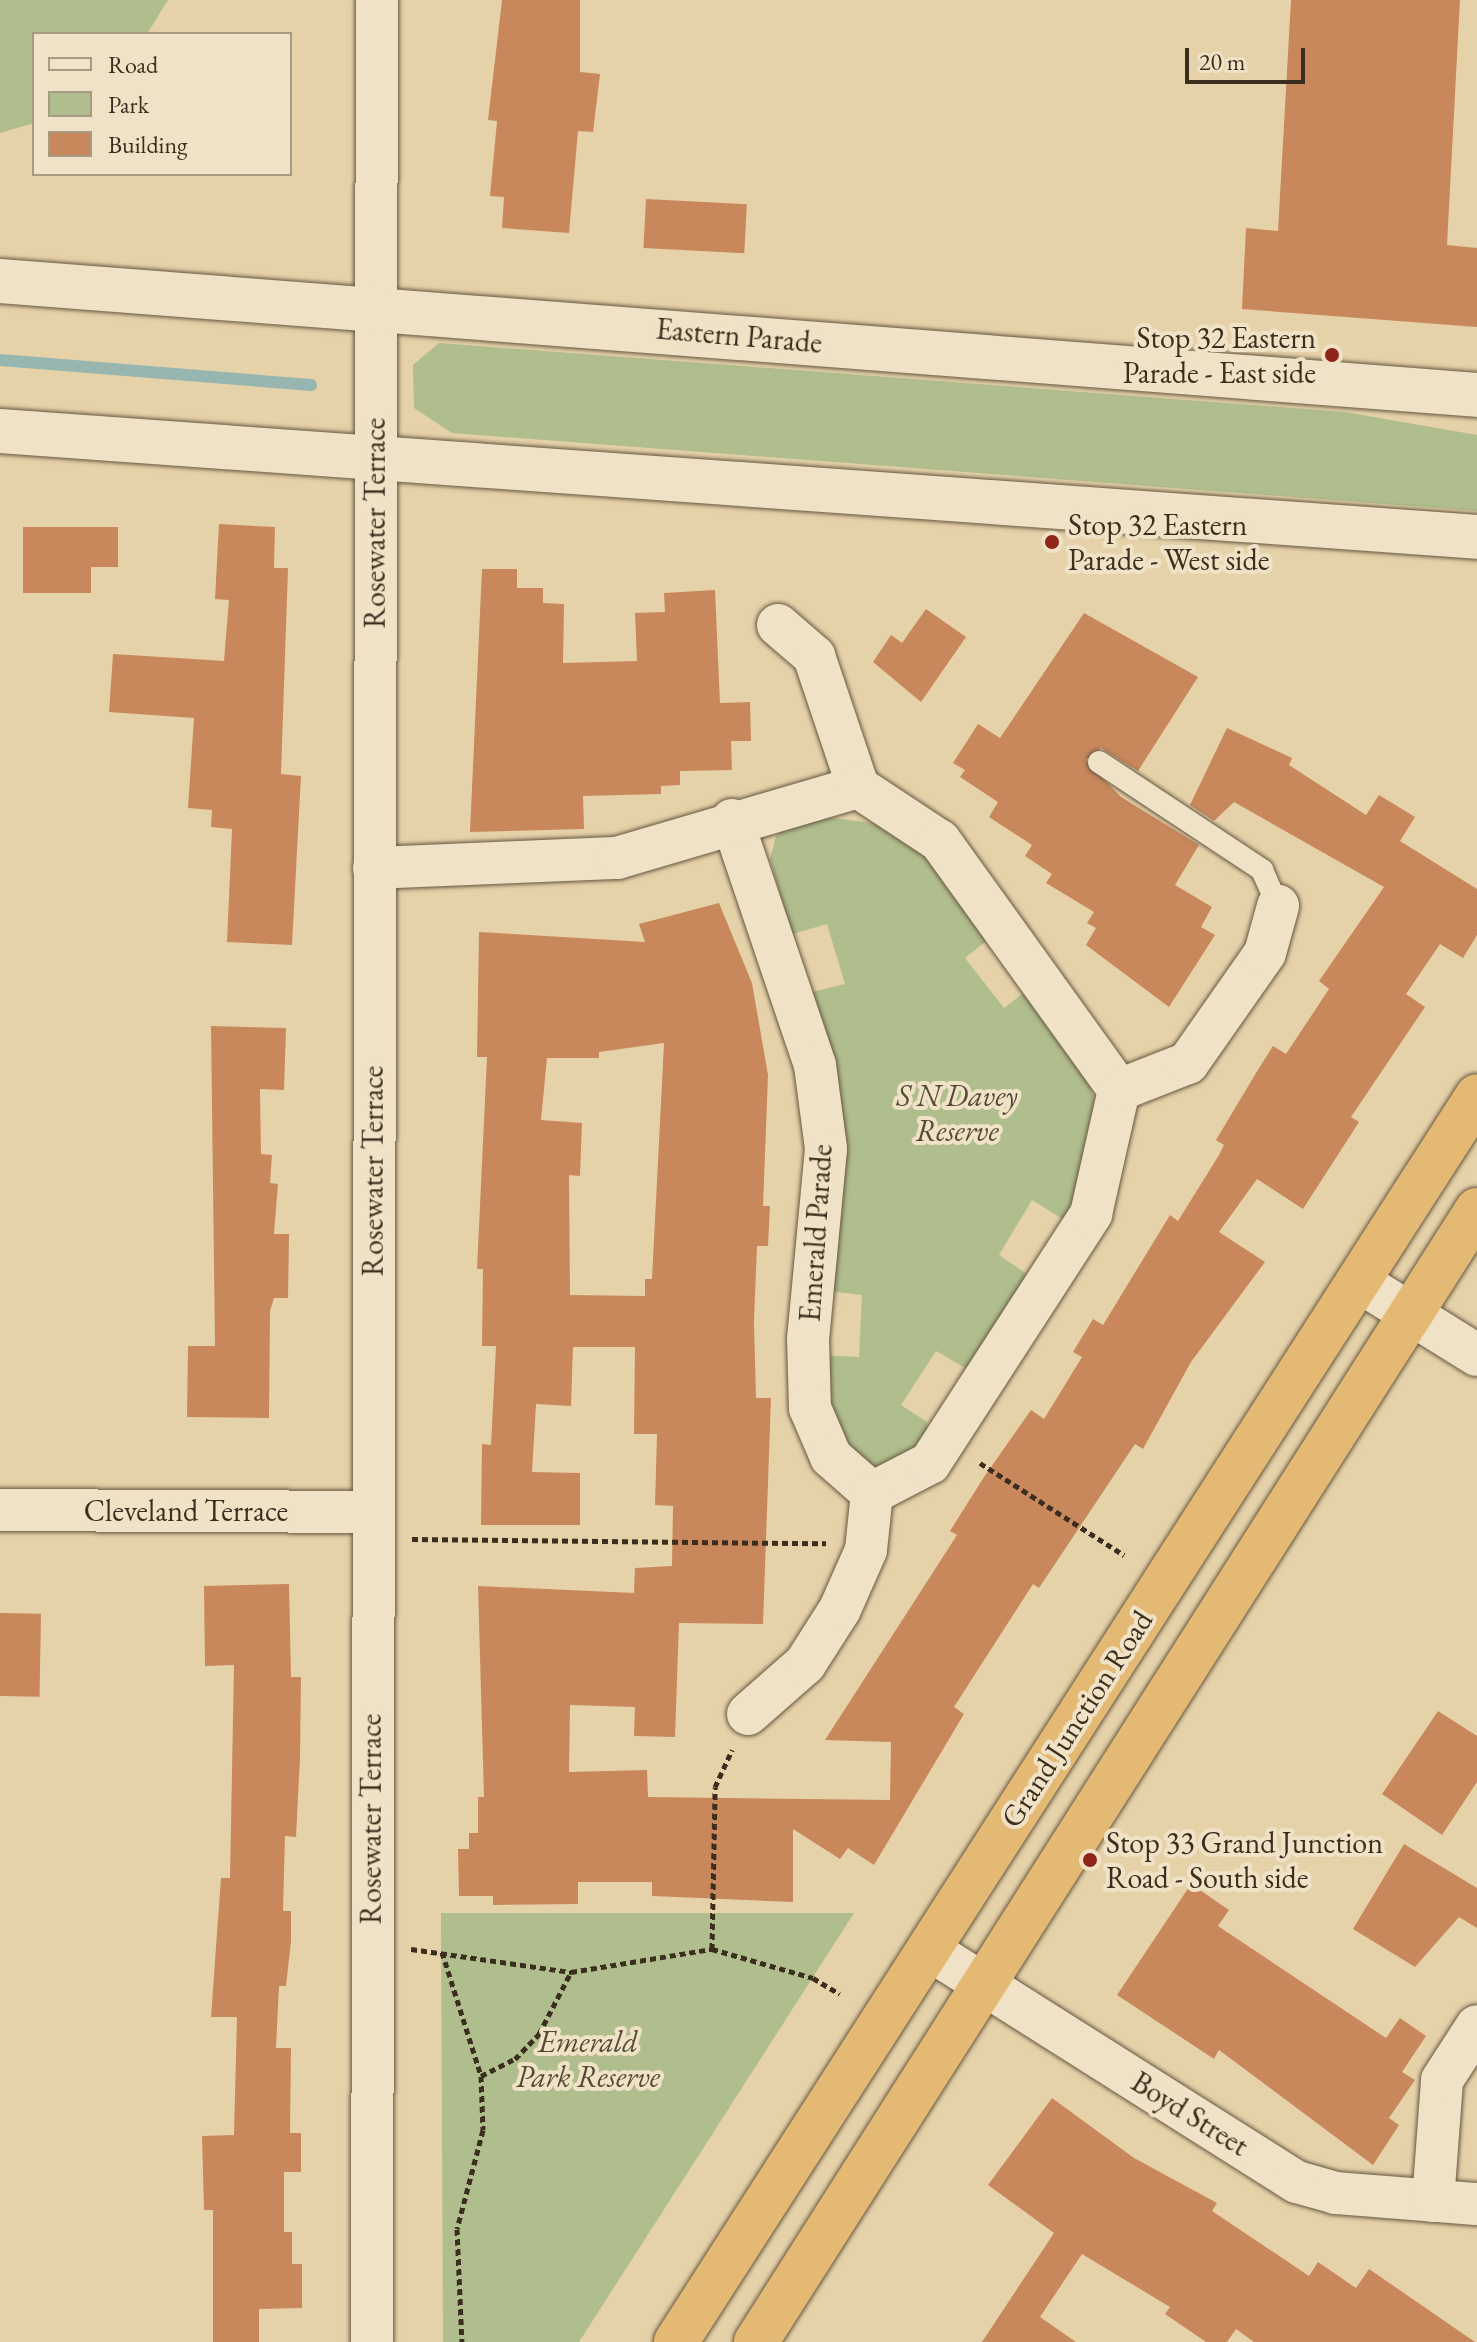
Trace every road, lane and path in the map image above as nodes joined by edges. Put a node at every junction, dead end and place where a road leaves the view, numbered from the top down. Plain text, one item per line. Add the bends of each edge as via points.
1 (377, 0) edge
2 (0, 281) edge
3 (376, 307) junction
4 (1477, 395) edge
5 (0, 431) edge
6 (375, 456) junction
7 (1477, 537) edge
8 (778, 625) dead end
9 (1099, 762) dead end
10 (858, 787) junction
11 (732, 820) junction
12 (374, 868) junction
13 (1278, 906) joint
14 (1119, 1090) junction
15 (1477, 1096) edge
16 (1477, 1210) edge
17 (1358, 1281) junction
18 (1409, 1313) junction
19 (1477, 1355) edge
20 (944, 1440) junction
21 (872, 1493) junction
22 (0, 1510) edge
23 (372, 1526) junction
24 (866, 1550) junction
25 (1124, 1555) dead end
26 (748, 1714) joint
27 (370, 1945) junction
28 (712, 1949) junction
29 (928, 1949) junction
30 (442, 1952) junction
31 (571, 1972) junction
32 (985, 1985) junction
33 (840, 1994) dead end
34 (1477, 2026) edge
35 (481, 2076) junction
36 (1433, 2201) junction
37 (1477, 2204) edge
38 (372, 2342) edge
39 (462, 2342) edge
40 (676, 2342) edge
41 (756, 2342) edge

1 - 3 street, Rosewater Terrace
2 - 3 main road, Eastern Parade
3 - 4 main road, Eastern Parade
3 - 6 street, Rosewater Terrace
5 - 6 main road
6 - 7 main road
6 - 12 street, Rosewater Terrace
8 - 10 street via 814,656
9 - 13 lane via 1262,870
10 - 11 street
10 - 14 street via 940,841
11 - 12 street via 617,858
11 - 21 street, Emerald Parade via 815,1065 824,1135 810,1408 831,1457
12 - 23 street, Rosewater Terrace
13 - 14 street via 1265,953 1188,1063
14 - 20 street via 1091,1214
15 - 17 highway, Grand Junction Road
16 - 18 highway
17 - 18 street
17 - 29 highway, Grand Junction Road
18 - 19 street
18 - 32 highway
20 - 21 street via 908,1480
20 - 25 path
21 - 24 street
22 - 23 street, Cleveland Terrace
23 - 24 path via 792,1537
23 - 27 street, Rosewater Terrace
24 - 26 street via 805,1664
26 - 28 path via 715,1787
27 - 30 path
27 - 38 street, Rosewater Terrace
28 - 31 path
28 - 33 path via 813,1978
29 - 32 street, Boyd Street
29 - 40 highway, Grand Junction Road
30 - 31 path
30 - 35 path
31 - 35 path via 539,2034 515,2059
32 - 36 street, Boyd Street via 1297,2182 1336,2193
32 - 41 highway
34 - 36 street via 1442,2080
35 - 39 path via 483,2130 457,2229
36 - 37 street, Boyd Street

